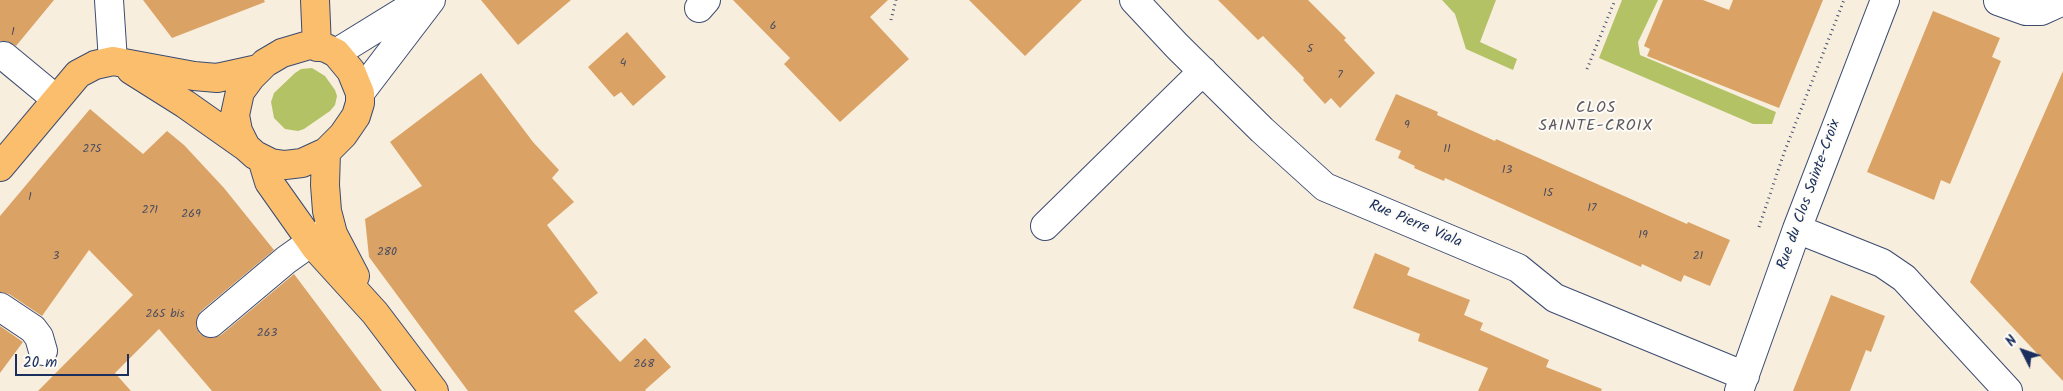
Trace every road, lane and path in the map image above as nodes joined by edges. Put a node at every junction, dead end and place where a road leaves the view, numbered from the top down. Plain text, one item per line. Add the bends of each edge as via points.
1 (109, 0) edge
2 (315, 0) edge
3 (422, 0) edge
4 (431, 0) edge
5 (896, 0) edge
6 (1134, 0) edge
7 (1615, 0) edge
8 (1844, 0) edge
9 (1885, 0) edge
10 (1998, 1) edge
11 (2063, 1) edge
12 (891, 20) dead end
13 (326, 50) junction
14 (4, 56) dead end
15 (116, 62) junction
16 (258, 69) junction
17 (1587, 69) dead end
18 (1203, 71) junction
19 (360, 93) junction
20 (56, 100) junction
21 (326, 152) junction
22 (254, 153) junction
23 (0, 167) edge
24 (1045, 226) dead end
25 (1759, 228) dead end
26 (1797, 229) junction
27 (321, 235) junction
28 (0, 307) edge
29 (211, 323) dead end
30 (43, 351) dead end
31 (1742, 383) edge
32 (434, 391) edge
33 (2008, 391) edge

1 - 15 street
2 - 13 main road
3 - 13 street
4 - 19 street
5 - 12 path
6 - 18 street, Rue Pierre Viala
7 - 17 path
8 - 25 path via 1784,153
9 - 26 street, Rue du Clos Sainte-Croix
10 - 11 street via 2026,12
13 - 16 main road via 301,47 282,53
13 - 19 main road via 351,71
14 - 20 street
15 - 16 main road via 217,78
15 - 20 main road via 95,65 78,74
15 - 22 main road via 185,104
16 - 22 main road via 240,92 235,115 238,131
18 - 24 street
18 - 31 street, Rue Pierre Viala via 1324,187 1518,268 1555,298
19 - 21 main road via 356,116 344,135
20 - 23 main road
21 - 22 main road via 302,163 285,165
21 - 27 main road via 327,211
22 - 27 main road via 269,182
26 - 31 street, Rue du Clos Sainte-Croix
26 - 33 street via 1882,263 1904,278
27 - 29 street
27 - 32 main road
28 - 30 street via 33,329

